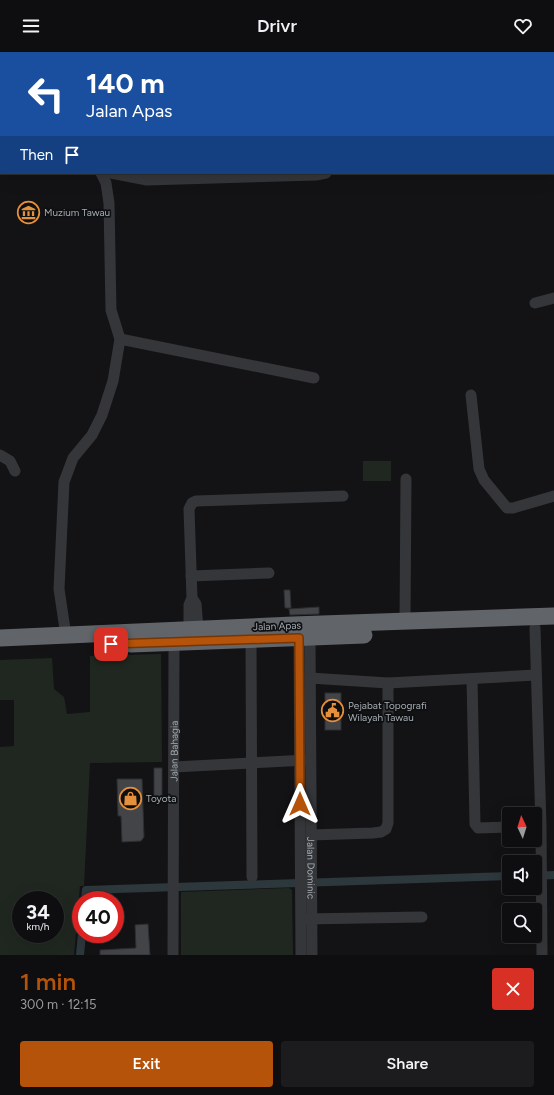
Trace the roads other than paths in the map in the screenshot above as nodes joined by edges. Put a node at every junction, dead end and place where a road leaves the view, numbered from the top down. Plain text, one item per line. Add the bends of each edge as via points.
1 (101, 174) edge
2 (116, 174) edge
3 (321, 174) edge
4 (554, 298) edge
5 (535, 303) dead end
6 (120, 339) junction
7 (314, 378) dead end
8 (472, 395) dead end
9 (0, 455) edge
10 (15, 471) dead end
11 (406, 479) dead end
12 (343, 496) dead end
13 (554, 496) edge
14 (269, 573) dead end
15 (191, 576) junction
16 (554, 616) edge
17 (405, 622) junction
18 (554, 627) edge
19 (534, 628) junction
20 (194, 629) junction
21 (301, 634) junction
22 (66, 636) junction
23 (0, 638) edge
24 (251, 640) junction
25 (174, 643) junction
26 (0, 647) edge
27 (536, 675) junction
28 (310, 678) junction
29 (472, 679) junction
30 (388, 683) junction
31 (305, 761) junction
32 (251, 763) junction
33 (174, 767) junction
34 (538, 807) edge
35 (502, 827) edge
36 (311, 835) junction
37 (540, 847) edge
38 (306, 875) junction
39 (252, 877) dead end
40 (422, 916) dead end
41 (306, 919) junction
42 (173, 955) edge
43 (302, 955) edge
44 (312, 955) edge
45 (542, 955) edge

1 - 6 street via 109,203 111,310
2 - 3 street via 147,180
4 - 5 street
6 - 7 street
6 - 22 street via 113,381 102,415 92,435 73,458 64,482 59,589
8 - 13 street via 479,469 484,480 507,508
9 - 10 street via 10,461
11 - 17 street
12 - 15 street via 192,503 189,509
14 - 15 street
15 - 20 street via 192,598 189,605
16 - 17 highway, Jalan Apas
17 - 21 highway, Jalan Apas
18 - 19 highway, Jalan Apas
19 - 21 highway, Jalan Apas
19 - 27 street
20 - 21 highway, Jalan Apas
20 - 22 highway, Jalan Apas
21 - 24 highway, Jalan Apas
21 - 28 street, Jalan Dominic
21 - 31 street, Jalan Dominic
22 - 23 highway, Jalan Apas
24 - 25 highway, Jalan Apas
24 - 32 street
25 - 26 highway, Jalan Apas
25 - 33 street, Jalan Bahagia
27 - 29 street
27 - 34 street
28 - 30 street
28 - 31 street, Jalan Dominic
29 - 30 street
29 - 35 street via 476,824 478,828
30 - 36 street via 386,829 381,832
31 - 32 street
31 - 36 street, Jalan Dominic
31 - 38 street, Jalan Dominic
32 - 33 street
32 - 39 street
33 - 42 street, Jalan Bahagia
36 - 38 street, Jalan Dominic
37 - 45 street
38 - 41 street, Jalan Dominic
40 - 41 street
41 - 43 street, Jalan Dominic
41 - 44 street, Jalan Dominic

